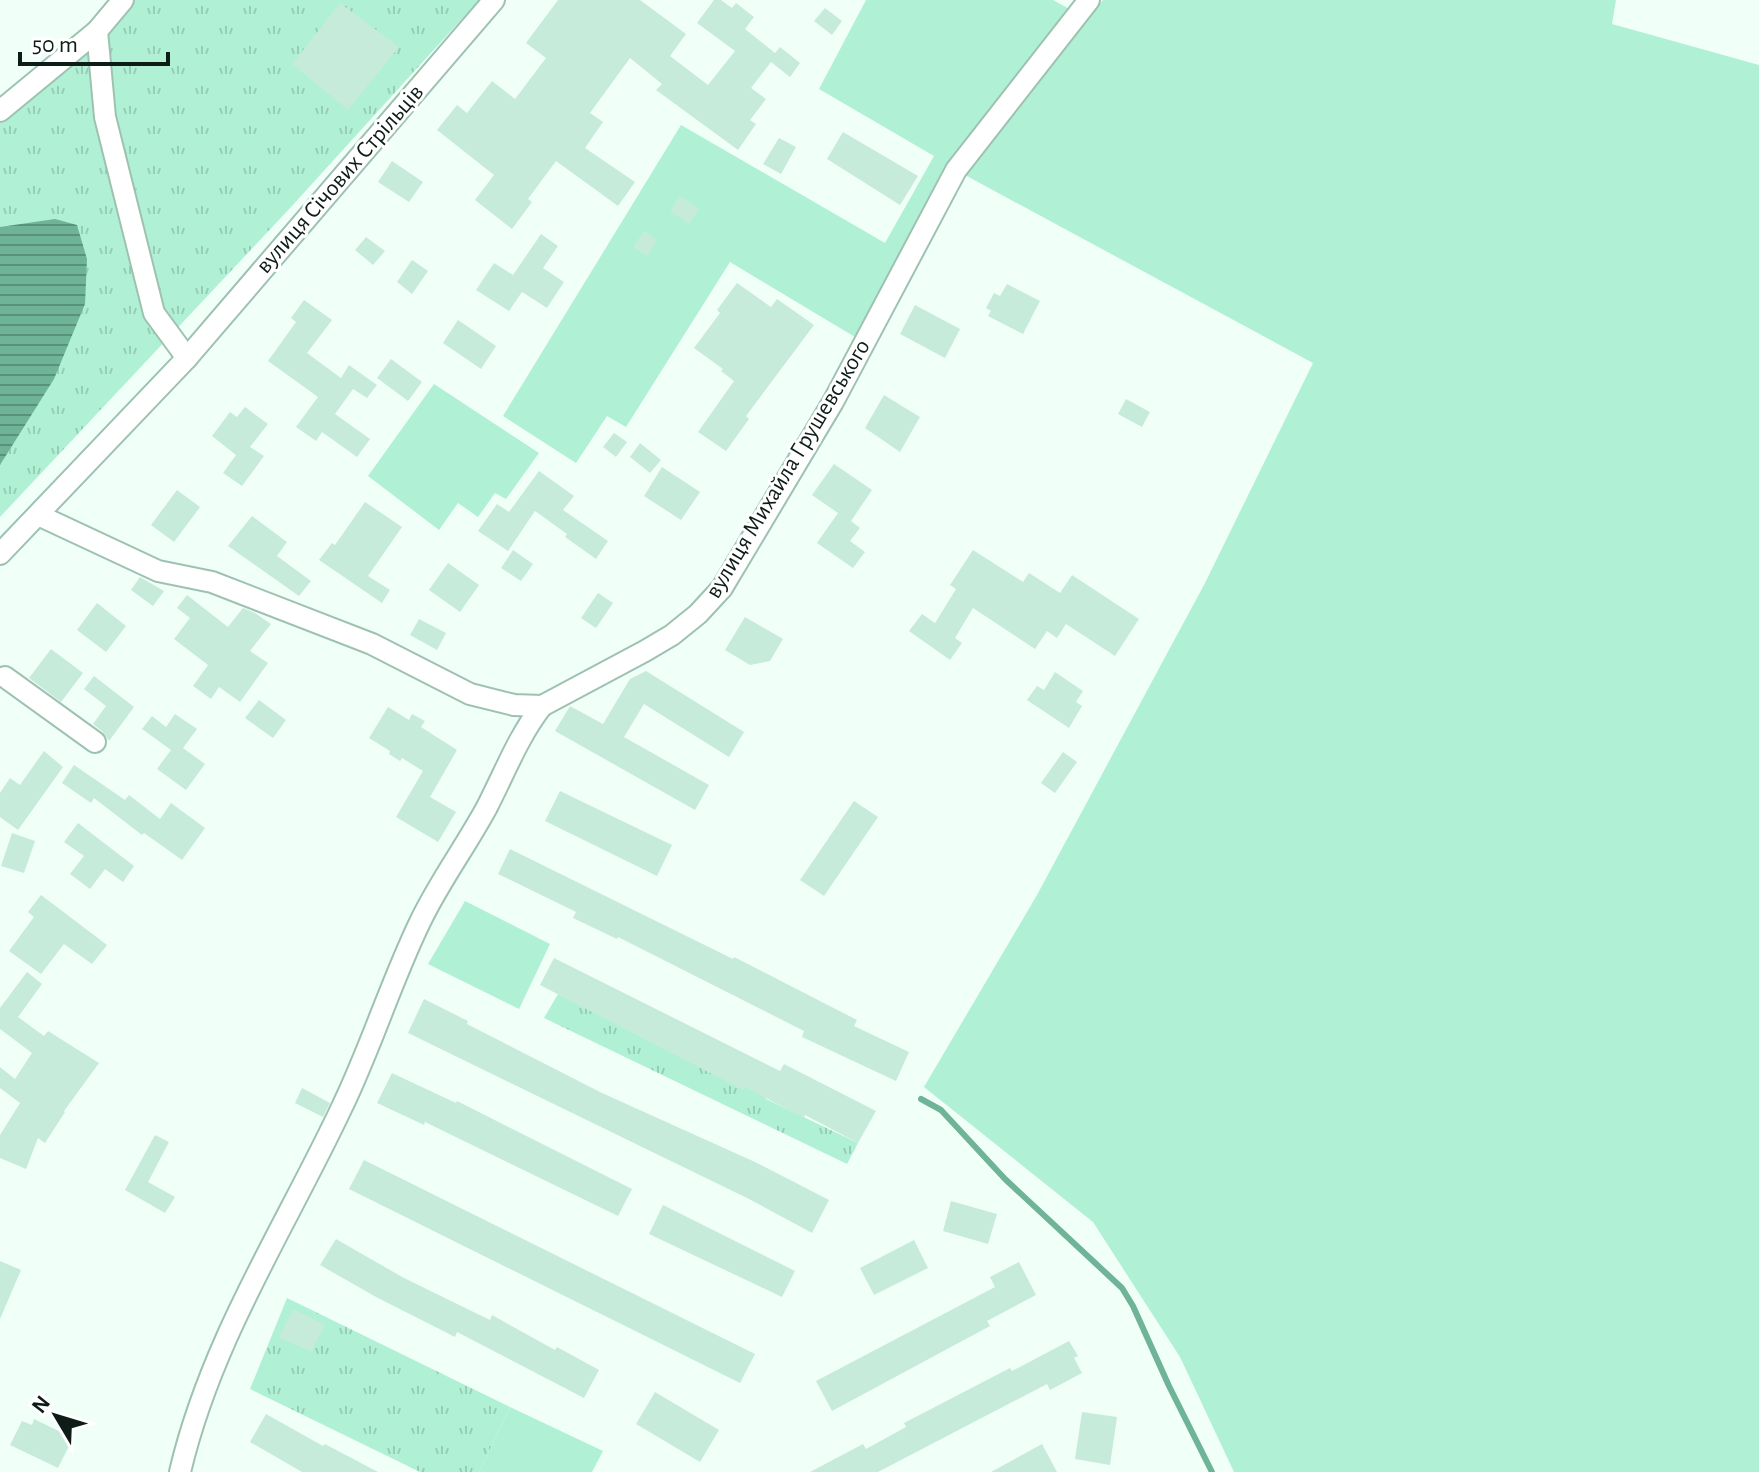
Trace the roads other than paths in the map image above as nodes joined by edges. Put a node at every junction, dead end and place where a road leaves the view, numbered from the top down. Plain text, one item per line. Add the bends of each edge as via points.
1 (123, 0) edge
2 (494, 0) edge
3 (1089, 0) edge
4 (97, 31) junction
5 (0, 111) edge
6 (187, 358) junction
7 (38, 515) junction
8 (0, 554) edge
9 (2, 680) edge
10 (542, 706) junction
11 (95, 742) dead end
12 (180, 1472) edge

1 - 4 street
2 - 6 street, вулиця Січових Стрільців
3 - 10 street, вулиця Михайла Грушевського via 956,170 833,402 722,588 672,635
4 - 5 street
4 - 6 street via 105,117 154,313
6 - 7 street, вулиця Січових Стрільців
7 - 8 street, вулиця Січових Стрільців
7 - 10 street via 158,571 212,582 372,644 470,694
9 - 11 street
10 - 12 street via 519,737 481,817 418,925 344,1103 218,1355

